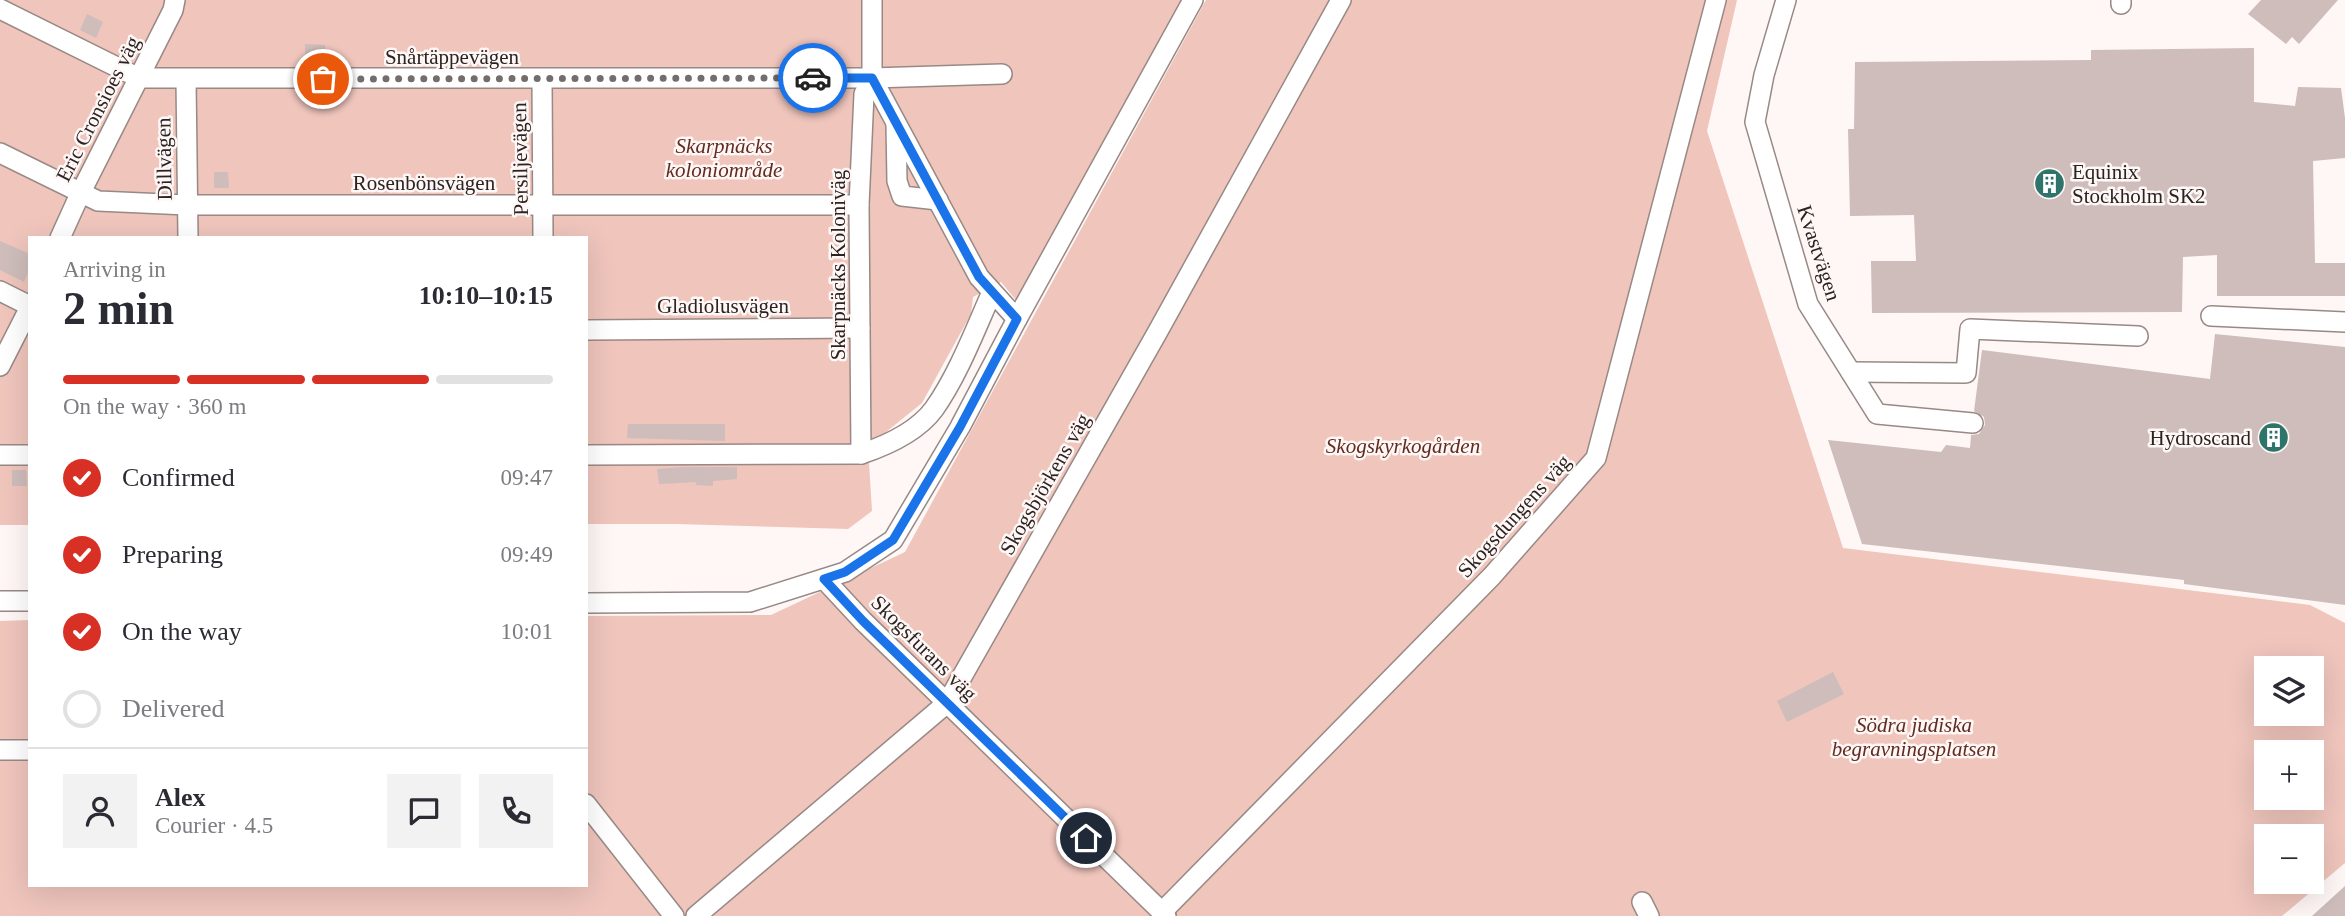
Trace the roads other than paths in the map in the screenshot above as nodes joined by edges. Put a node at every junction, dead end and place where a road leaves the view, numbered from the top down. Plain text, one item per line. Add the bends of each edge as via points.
1 (175, 0) edge
2 (872, 0) edge
3 (1193, 0) edge
4 (1341, 0) edge
5 (1716, 0) edge
6 (1786, 0) edge
7 (0, 9) edge
8 (1002, 74) dead end
9 (872, 78) junction
10 (139, 79) junction
11 (186, 79) junction
12 (542, 80) junction
13 (896, 119) junction
14 (0, 153) edge
15 (80, 194) junction
16 (939, 200) junction
17 (187, 205) junction
18 (859, 205) junction
19 (543, 206) junction
20 (61, 236) edge
21 (188, 236) edge
22 (543, 236) edge
23 (0, 290) edge
24 (992, 292) junction
25 (28, 305) edge
26 (28, 310) edge
27 (2211, 316) dead end
28 (1017, 319) junction
29 (2345, 322) edge
30 (860, 328) junction
31 (588, 330) edge
32 (2138, 336) dead end
33 (0, 366) edge
34 (1851, 372) junction
35 (1973, 423) dead end
36 (861, 453) junction
37 (0, 455) edge
38 (28, 455) edge
39 (588, 455) edge
40 (824, 579) junction
41 (0, 601) edge
42 (28, 601) edge
43 (588, 603) edge
44 (947, 703) junction
45 (0, 750) edge
46 (28, 750) edge
47 (588, 807) edge
48 (1164, 914) edge
49 (674, 916) edge
50 (696, 916) edge

1 - 10 street, Eric Cronsioes väg
2 - 9 street, Skarpnäcks Koloniväg
3 - 28 street
4 - 44 street, Skogsbjörkens väg
5 - 48 street, Skogsdungens väg via 1596,458 1492,576
6 - 34 street, Kvastvägen via 1755,122 1808,303
7 - 10 street, Snårtäppevägen
8 - 9 street
9 - 12 street, Snårtäppevägen
9 - 13 street
9 - 18 street, Skarpnäcks Koloniväg via 864,94
10 - 11 street, Snårtäppevägen
10 - 15 street, Eric Cronsioes väg
11 - 12 street, Snårtäppevägen
11 - 17 street, Dillvägen
12 - 19 street, Persiljevägen
13 - 16 street
13 - 16 street via 897,181 902,196
14 - 15 street, Rosenbönsvägen
15 - 17 street, Rosenbönsvägen via 98,201
15 - 20 street, Eric Cronsioes väg
16 - 24 street via 979,277
17 - 19 street, Rosenbönsvägen
17 - 21 street, Dillvägen
18 - 19 street, Rosenbönsvägen
18 - 30 street, Skarpnäcks Koloniväg
19 - 22 street, Persiljevägen
23 - 25 street
24 - 28 street
24 - 36 street via 933,410 887,445
26 - 33 street
27 - 29 street
28 - 40 street via 893,540 845,572
30 - 31 street, Gladiolusvägen
30 - 36 street, Skarpnäcks Koloniväg
32 - 34 street via 1970,329 1966,373
34 - 35 street, Kvastvägen via 1878,414
36 - 39 street
37 - 38 street
40 - 43 street via 750,602
40 - 44 street, Skogsfurans väg
41 - 42 street
44 - 48 street, Skogsfurans väg
44 - 50 street, Skogsbjörkens väg
45 - 46 street
47 - 49 street

